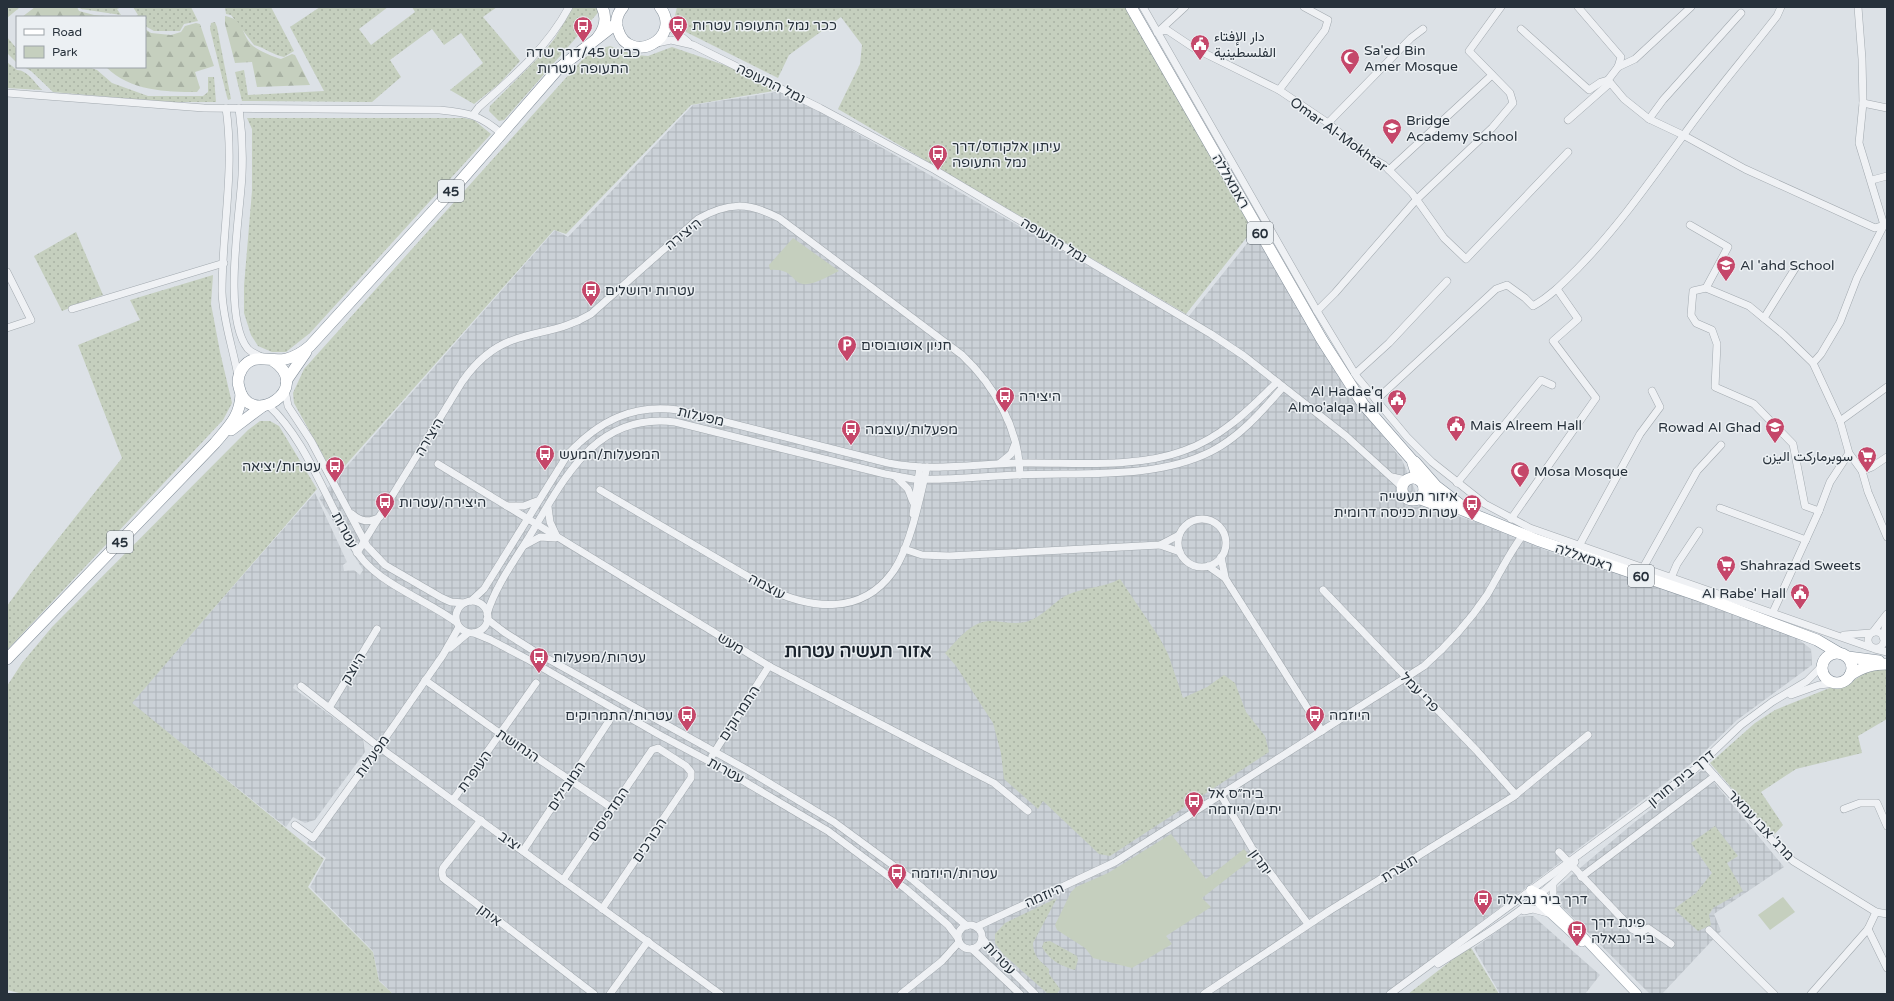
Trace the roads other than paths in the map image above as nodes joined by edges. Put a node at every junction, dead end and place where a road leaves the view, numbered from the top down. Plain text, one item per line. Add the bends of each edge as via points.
1 (569, 7) edge
2 (602, 7) edge
3 (619, 7) edge
4 (1131, 7) edge
5 (1143, 7) edge
6 (1186, 7) edge
7 (1304, 7) edge
8 (1501, 7) edge
9 (1578, 7) edge
10 (1691, 7) edge
11 (1782, 7) edge
12 (1858, 7) edge
13 (664, 12) edge
14 (1741, 13) dead end
15 (617, 22) junction
16 (1423, 29) dead end
17 (1521, 29) dead end
18 (1157, 32) junction
19 (622, 38) junction
20 (596, 40) junction
21 (654, 43) junction
22 (693, 45) junction
23 (1618, 68) junction
24 (1492, 75) junction
25 (1609, 81) junction
26 (1279, 90) junction
27 (7, 93) edge
28 (1863, 103) junction
29 (226, 108) junction
30 (239, 108) junction
31 (1887, 108) edge
32 (473, 115) junction
33 (1649, 119) junction
34 (1568, 120) dead end
35 (1328, 123) junction
36 (502, 134) junction
37 (1684, 135) junction
38 (1568, 152) dead end
39 (1389, 170) junction
40 (1887, 176) edge
41 (1872, 180) junction
42 (1416, 200) junction
43 (1690, 225) dead end
44 (1886, 225) edge
45 (224, 263) junction
46 (1796, 267) dead end
47 (7, 272) edge
48 (1447, 281) dead end
49 (1706, 288) junction
50 (1557, 289) junction
51 (72, 309) dead end
52 (1317, 311) junction
53 (1764, 318) junction
54 (7, 328) edge
55 (319, 337) junction
56 (268, 359) junction
57 (1813, 363) junction
58 (1356, 374) junction
59 (238, 377) junction
60 (285, 385) junction
61 (1280, 385) junction
62 (1552, 385) dead end
63 (1887, 387) edge
64 (1652, 391) dead end
65 (241, 394) junction
66 (1376, 400) junction
67 (266, 405) junction
68 (1840, 421) junction
69 (215, 442) junction
70 (1015, 443) junction
71 (1721, 445) dead end
72 (1403, 450) junction
73 (1849, 453) junction
74 (1887, 457) edge
75 (1019, 463) junction
76 (438, 464) dead end
77 (998, 464) junction
78 (923, 467) junction
79 (1862, 471) junction
80 (1020, 475) junction
81 (895, 476) junction
82 (921, 479) junction
83 (1412, 483) junction
84 (1457, 483) junction
85 (600, 490) dead end
86 (1418, 498) junction
87 (537, 501) junction
88 (913, 503) junction
89 (505, 506) junction
90 (548, 506) junction
91 (1720, 508) dead end
92 (347, 510) junction
93 (1819, 511) junction
94 (380, 517) junction
95 (1477, 517) junction
96 (526, 519) junction
97 (1512, 519) junction
98 (912, 522) junction
99 (536, 525) junction
100 (1699, 531) dead end
101 (1179, 535) junction
102 (1523, 535) junction
103 (1887, 537) edge
104 (559, 539) junction
105 (1806, 540) junction
106 (365, 542) junction
107 (1160, 544) junction
108 (1579, 546) junction
109 (523, 548) junction
110 (904, 549) junction
111 (1180, 552) junction
112 (357, 553) junction
113 (1221, 557) junction
114 (1208, 566) junction
115 (1643, 568) junction
116 (1225, 578) junction
117 (1671, 578) junction
118 (1323, 590) dead end
119 (467, 602) junction
120 (1773, 612) junction
121 (1887, 614) edge
122 (487, 617) junction
123 (1887, 620) edge
124 (457, 624) junction
125 (377, 629) dead end
126 (471, 633) junction
127 (1872, 633) junction
128 (1834, 634) junction
129 (1805, 636) junction
130 (1885, 640) edge
131 (24, 642) junction
132 (1874, 648) junction
133 (1887, 652) edge
134 (443, 655) junction
135 (1843, 655) junction
136 (7, 659) edge
137 (1887, 663) edge
138 (7, 664) edge
139 (1822, 664) junction
140 (770, 666) junction
141 (1850, 675) junction
142 (1407, 678) junction
143 (425, 680) junction
144 (536, 683) dead end
145 (1837, 683) junction
146 (301, 686) dead end
147 (1772, 702) junction
148 (329, 708) junction
149 (609, 721) dead end
150 (1322, 731) junction
151 (501, 734) junction
152 (1588, 735) dead end
153 (379, 747) junction
154 (654, 748) joint
155 (715, 752) junction
156 (709, 761) junction
157 (1703, 763) junction
158 (1715, 776) junction
159 (570, 780) junction
160 (1221, 795) junction
161 (1516, 795) junction
162 (453, 800) junction
163 (612, 808) junction
164 (1844, 809) dead end
165 (1028, 812) dead end
166 (481, 820) junction
167 (295, 825) dead end
168 (1887, 826) edge
169 (523, 851) junction
170 (1559, 852) dead end
171 (1570, 865) junction
172 (1581, 877) junction
173 (563, 880) junction
174 (1553, 885) junction
175 (1532, 890) junction
176 (1539, 898) junction
177 (602, 908) junction
178 (1876, 912) junction
179 (1518, 913) junction
180 (1554, 913) junction
181 (1887, 914) edge
182 (992, 920) junction
183 (1308, 924) junction
184 (967, 926) junction
185 (976, 927) junction
186 (1868, 929) junction
187 (1709, 930) dead end
188 (982, 936) junction
189 (958, 940) junction
190 (648, 941) junction
191 (1671, 944) dead end
192 (969, 949) junction
193 (942, 961) junction
194 (1887, 968) edge
195 (1403, 984) junction
196 (594, 994) edge
197 (610, 994) edge
198 (720, 994) edge
199 (901, 994) edge
200 (1020, 994) edge
201 (1035, 994) edge
202 (1204, 994) edge
203 (1390, 994) edge
204 (1637, 994) edge
205 (1774, 994) edge
206 (1811, 994) edge

1 - 32 street via 544,45
2 - 15 street
2 - 20 highway via 605,22
3 - 15 highway, 45
4 - 72 highway, ראמאללה / 60 via 1326,347 1363,404
5 - 18 street
6 - 18 street
7 - 26 street via 1328,20 1325,30
8 - 24 street via 1469,51
9 - 23 street via 1622,57
10 - 23 street via 1635,59
11 - 37 street
12 - 28 street
13 - 21 highway via 663,34
13 - 22 street, נמל התעופה via 676,32
14 - 33 street
15 - 19 highway
15 - 20 highway, 45
16 - 35 street via 1411,38
17 - 25 street via 1589,90 1601,82
18 - 26 street, Omar Al-Mokhtar via 1167,30 1194,48
18 - 52 street
19 - 20 highway via 608,37
19 - 21 highway via 637,47
20 - 36 highway, 45 via 558,69
21 - 22 street, נמל התעופה via 671,40
22 - 61 street, נמל התעופה via 826,111 935,170 1211,334
23 - 25 street
24 - 39 street
24 - 42 street via 1510,93 1513,103 1492,128
25 - 33 street via 1624,99
25 - 34 street
26 - 35 street, Omar Al-Mokhtar
27 - 29 street
28 - 31 street
28 - 41 street via 1859,143
29 - 30 street
29 - 45 street via 230,169
30 - 32 street via 439,110
30 - 56 street via 242,175 235,279 236,306 245,344 249,350
32 - 36 street via 485,120
33 - 37 street
35 - 39 street, Omar Al-Mokhtar via 1366,155
36 - 55 highway, 45
37 - 44 street via 1745,169 1875,228
37 - 50 street via 1597,248
38 - 42 street, Omar Al-Mokhtar via 1466,258 1444,238
39 - 42 street, Omar Al-Mokhtar
40 - 41 street
41 - 44 street
42 - 52 street
43 - 49 street via 1728,247
44 - 57 street via 1857,278 1840,322
45 - 51 street
45 - 59 street via 223,308
46 - 53 street
47 - 54 street via 31,320
48 - 58 street
49 - 53 street via 1749,306
49 - 93 street via 1693,291 1691,315 1696,323 1712,330 1716,344 1715,387 1754,404 1793,444 1805,506
50 - 66 street via 1533,306 1507,285 1496,289
50 - 97 street via 1578,319 1553,341 1596,398
52 - 58 street
53 - 57 street
55 - 56 highway, 45 via 307,349 293,357
55 - 60 highway, 45 via 298,362
56 - 59 highway, 45 via 257,358 245,365
56 - 60 highway via 282,368
57 - 68 street
58 - 66 street
59 - 65 highway, 45
60 - 67 highway, 45 via 278,399
60 - 92 street, עטרות via 288,406
61 - 75 street, מפעלות via 1230,425 1206,441 1182,452 1136,461
61 - 80 street, מפעלות via 1254,419 1226,443 1211,452 1176,465 1134,471
61 - 83 street, נמל התעופה via 1346,436 1388,475
62 - 84 street via 1541,380
63 - 68 street
64 - 108 street via 1660,407 1634,446
65 - 67 highway via 250,403
65 - 69 highway, 45 via 236,418
66 - 84 street via 1417,448
67 - 69 highway, 45
67 - 112 street, עטרות via 280,418 301,447
68 - 73 street
69 - 131 highway, 45
70 - 75 street, היצירה
70 - 77 street via 1011,454
70 - 94 street, היצירה via 993,391 962,355 779,218 755,208 730,206 709,213 698,220 590,314 577,322 514,340 485,355 462,382
71 - 115 street via 1697,471
72 - 83 highway, ראמאללה / 60 via 1411,464
72 - 95 highway, 60 via 1436,486
73 - 79 street
73 - 93 street via 1830,482
74 - 79 street
75 - 77 street, מפעלות
75 - 80 street, היצירה
76 - 89 street, מעש
77 - 78 street, מפעלות
78 - 82 street, עוצמה
78 - 87 street, מפעלות via 888,463 678,410 650,409 620,416 587,435 561,463
79 - 103 street
80 - 82 street, מפעלות
81 - 82 street, מפעלות
81 - 88 street via 908,489
81 - 90 street, מפעלות via 675,422 651,420 629,425 595,444 577,462
82 - 88 street, עוצמה
82 - 98 street, עוצמה via 921,496
83 - 86 highway via 1423,493
83 - 86 highway, 60 via 1404,494 1408,498
83 - 95 highway, ראמאללה / 60 via 1443,502
84 - 97 street via 1485,504
85 - 110 street, עוצמה via 771,590 811,604 837,605 865,596 892,573
86 - 95 highway, ראמאללה / 60
87 - 89 street via 524,506
87 - 96 street, מפעלות
88 - 98 street, עוצמה
89 - 96 street, מעש
90 - 99 street, מפעלות
90 - 104 street via 550,522
91 - 105 street
92 - 94 street via 361,521 373,521
92 - 106 street, עטרות
93 - 105 street
94 - 106 street, היצירה
95 - 102 highway, ראמאללה / 60
96 - 99 street, מעש
96 - 119 street, מפעלות via 484,589
97 - 108 street
98 - 110 street, עוצמה
99 - 104 street, מעש
99 - 109 street, מפעלות
100 - 117 street via 1677,564
101 - 107 street
101 - 111 street
101 - 113 street via 1195,520 1213,522 1223,531 1225,549
102 - 129 highway, ראמאללה / 60 via 1700,596
102 - 142 street, היוזמה via 1486,596 1459,632 1424,666
104 - 109 street via 532,540
104 - 140 street, מעש
105 - 120 street
106 - 112 street, היצירה
106 - 119 street, עטרות via 385,566 451,602
107 - 110 street via 949,556 922,555
107 - 111 street
108 - 115 street
109 - 122 street, מפעלות via 499,588
111 - 114 street via 1191,564
112 - 124 street, עטרות via 378,575 437,608
113 - 114 street
113 - 116 street
114 - 116 street
115 - 117 street
116 - 150 street
117 - 120 street
118 - 142 street, פרי עמל
119 - 122 street via 480,603
119 - 124 street via 456,613
120 - 128 street
121 - 127 street
122 - 126 street via 484,627
122 - 155 street, עטרות via 504,632 534,651
123 - 130 street
124 - 126 street
124 - 134 street, מפעלות
125 - 148 street, היוצק
126 - 134 street, מפעלות
126 - 156 street, עטרות via 504,646
127 - 128 street
127 - 130 street via 1880,633
127 - 132 street via 1867,642
128 - 132 street
129 - 135 highway, ראמאללה / 60
129 - 139 highway, ראמאללה / 60 via 1817,647
130 - 132 street via 1880,647
131 - 136 highway, 45
131 - 138 highway, 45
132 - 133 street
134 - 143 street, מפעלות
135 - 137 highway, ראמאללה / 60
135 - 139 highway via 1829,655
135 - 141 highway via 1852,666
137 - 141 highway, ראמאללה / 60 via 1873,664
139 - 145 highway, 60 via 1824,676
139 - 147 street, דרך בית חורון via 1808,681
140 - 155 street, התמרוקים
140 - 165 street, מעש via 987,778
141 - 145 highway, 60
142 - 150 street, היוזמה
142 - 161 street, פרי עמל
143 - 151 street, הנחושת
143 - 153 street, מפעלות
144 - 151 street, העופרת
145 - 147 street, דרך בית חורון via 1819,685
146 - 148 street, יציב
147 - 157 street, דרך בית חורון via 1741,725
148 - 153 street, יציב
149 - 159 street, המובילים
150 - 160 street, היוזמה
151 - 159 street, הנחושת
151 - 162 street, העופרת
152 - 161 street, תוצרת
153 - 162 street, יציב
153 - 167 street, מפעלות via 313,838
154 - 163 street, המדפיסים
154 - 177 street, הכורכים via 660,749 691,770 690,779
155 - 156 street, התמרוקים
155 - 184 street, עטרות via 834,822 913,880
156 - 189 street, עטרות via 785,804 860,855 927,906 948,925
157 - 158 street, מרג' אבו עמאר
157 - 171 street, דרך בית חורון
158 - 172 street
158 - 178 street, מרג' אבו עמאר via 1793,861
159 - 163 street, הנחושת
159 - 169 street, המובילים
160 - 182 street, היוזמה via 1100,870
160 - 183 street, יתרון via 1252,848
161 - 183 street, תוצרת
162 - 166 street, יציב
163 - 173 street, המדפיסים
164 - 168 street via 1860,803 1877,803
166 - 169 street, יציב
166 - 196 street, איתן via 443,868 443,878
169 - 173 street, יציב
170 - 171 street
171 - 172 street
171 - 174 street, דרך בית חורון
171 - 175 street, דרך בית חורון
172 - 191 street via 1632,929 1640,932 1648,928
173 - 177 street, יציב
174 - 176 street, דרך בית חורון
174 - 180 street
175 - 176 main road
175 - 195 street, דרך בית חורון
176 - 179 street, דרך בית חורון
176 - 180 main road
177 - 190 street, יציב
178 - 181 street, מרג' אבו עמאר
178 - 186 street
179 - 180 street via 1533,908
179 - 195 street, דרך בית חורון
180 - 204 main road
182 - 185 street, היוזמה
182 - 188 street, היוזמה
183 - 202 street, תוצרת
184 - 185 street
184 - 189 street via 960,930
185 - 188 street
186 - 194 street
186 - 206 street
187 - 205 street
188 - 192 street via 979,945
188 - 201 street, עטרות via 993,952
189 - 192 street
189 - 193 street
190 - 197 street
190 - 198 street, יציב
192 - 193 street
192 - 200 street, עטרות
193 - 199 street
195 - 203 street, דרך בית חורון

